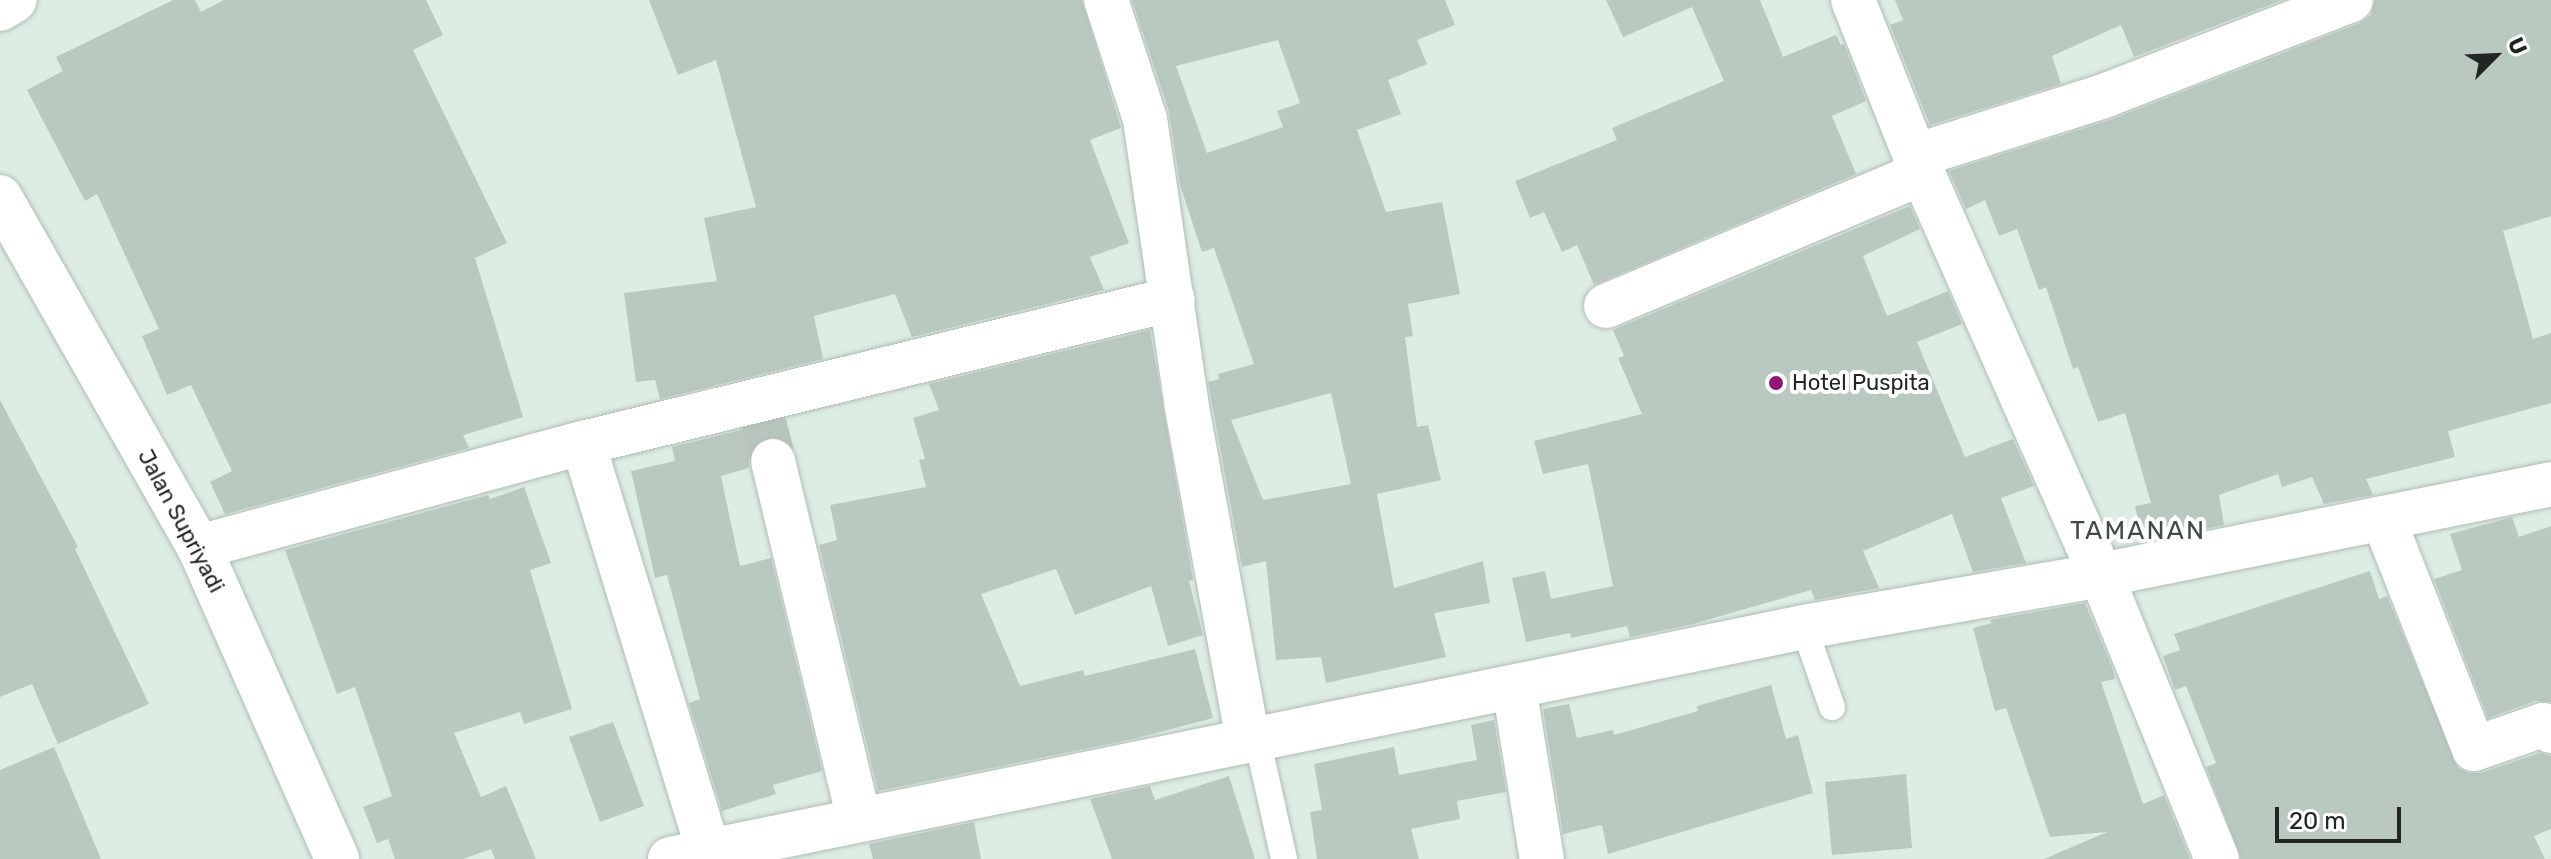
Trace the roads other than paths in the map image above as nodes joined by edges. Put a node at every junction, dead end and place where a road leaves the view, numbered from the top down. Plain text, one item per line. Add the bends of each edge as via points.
1 (15, 0) edge
2 (1106, 0) edge
3 (1853, 0) edge
4 (2351, 0) edge
5 (0, 9) edge
6 (1919, 164) junction
7 (0, 197) edge
8 (1173, 299) junction
9 (1606, 306) dead end
10 (583, 443) junction
11 (773, 461) tunnel mouth
12 (2551, 484) edge
13 (2383, 518) junction
14 (199, 547) junction
15 (2101, 575) junction
16 (1804, 627) junction
17 (1514, 687) junction
18 (1832, 707) dead end
19 (2551, 731) edge
20 (1252, 739) junction
21 (859, 818) junction
22 (689, 854) edge
23 (337, 859) edge
24 (1284, 859) edge
25 (1542, 859) edge
26 (2217, 859) edge

1 - 5 main road
2 - 8 main road via 1145,119
3 - 6 main road
4 - 6 main road
6 - 9 main road
6 - 15 main road
7 - 14 main road, Jalan Supriyadi
8 - 10 main road via 760,409
8 - 20 main road via 1187,408
10 - 14 main road
10 - 22 main road
11 - 21 main road
12 - 13 main road
13 - 15 main road
13 - 19 main road via 2472,747 2481,749 2543,725
14 - 23 main road, Jalan Supriyadi
15 - 16 main road
15 - 26 main road
16 - 17 main road
16 - 18 lane
17 - 20 main road
17 - 25 main road
20 - 21 main road
20 - 24 lane
21 - 22 main road

